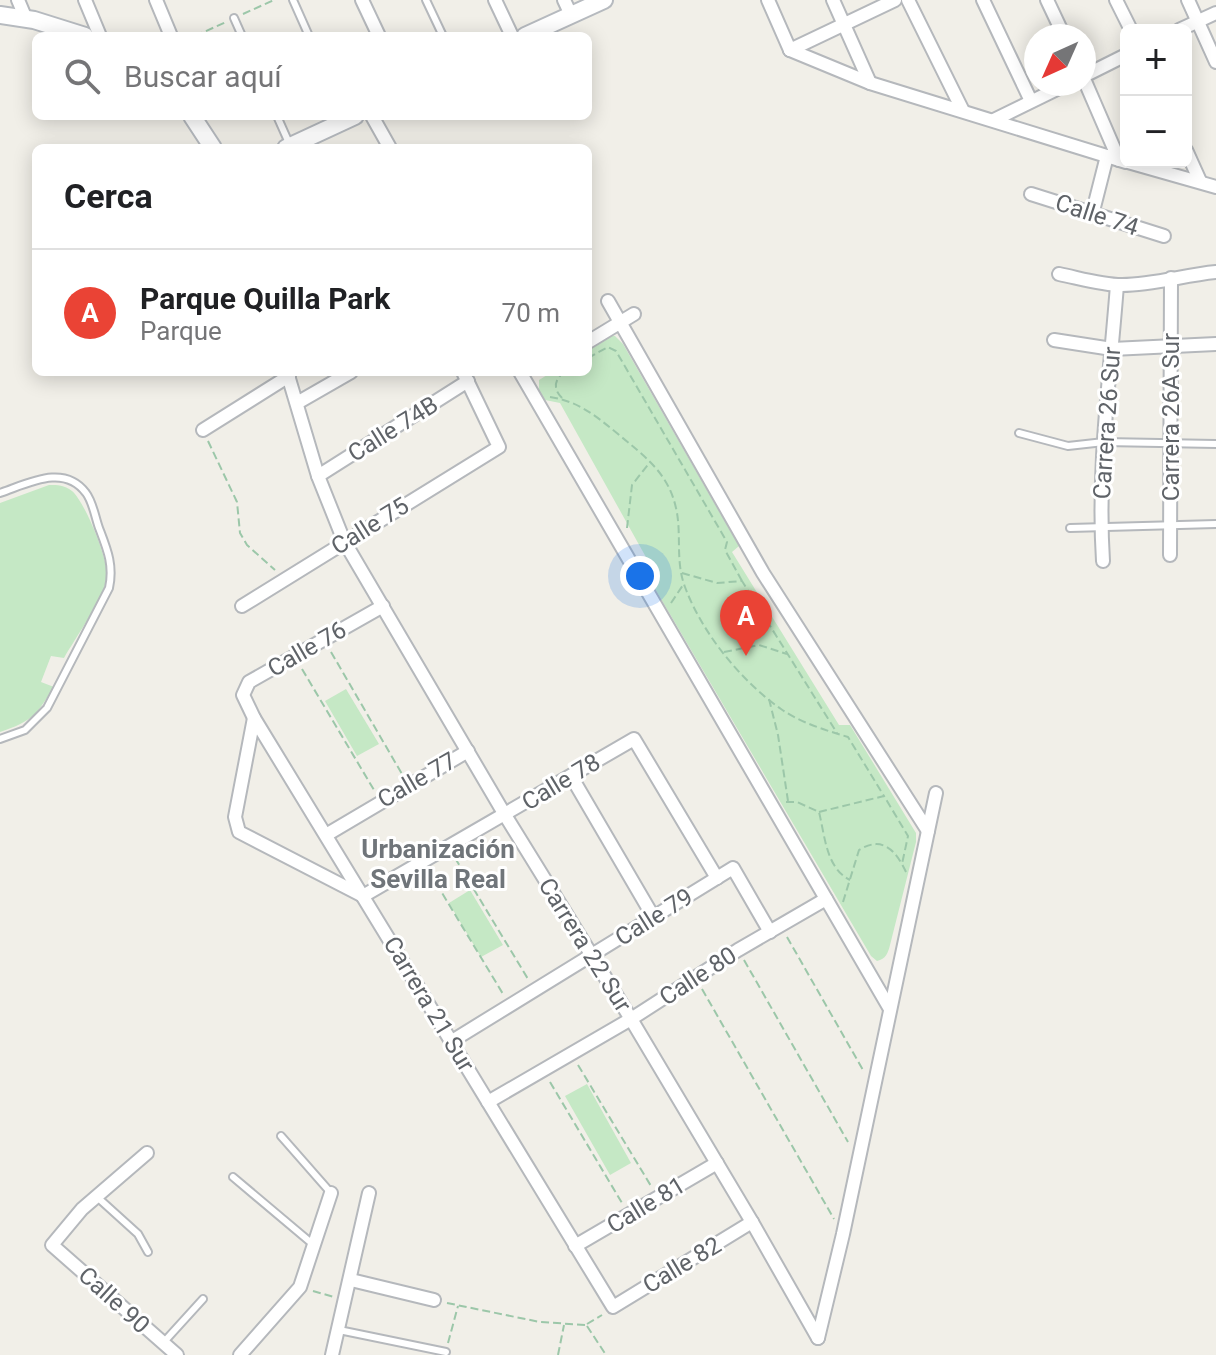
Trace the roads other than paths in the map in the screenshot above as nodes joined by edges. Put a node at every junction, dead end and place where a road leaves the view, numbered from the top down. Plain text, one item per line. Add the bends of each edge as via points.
1 (18, 0) edge
2 (85, 0) edge
3 (156, 0) edge
4 (293, 0) edge
5 (362, 0) edge
6 (426, 0) edge
7 (495, 0) edge
8 (604, 0) edge
9 (768, 0) edge
10 (833, 0) edge
11 (895, 0) edge
12 (908, 0) edge
13 (983, 0) edge
14 (1047, 0) edge
15 (1116, 0) edge
16 (1188, 0) edge
17 (568, 8) edge
18 (1216, 13) edge
19 (0, 15) edge
20 (234, 18) dead end
21 (26, 19) junction
22 (1198, 21) junction
23 (844, 24) junction
24 (1058, 24) edge
25 (1128, 24) edge
26 (1192, 24) edge
27 (71, 32) edge
28 (98, 32) edge
29 (169, 32) edge
30 (240, 32) edge
31 (307, 32) edge
32 (377, 32) edge
33 (441, 32) edge
34 (510, 32) edge
35 (531, 32) edge
36 (790, 50) junction
37 (1120, 58) edge
38 (1216, 62) edge
39 (1096, 71) edge
40 (870, 83) junction
41 (1042, 96) edge
42 (1092, 96) edge
43 (1031, 101) junction
44 (963, 111) junction
45 (195, 120) edge
46 (202, 120) edge
47 (278, 120) edge
48 (343, 120) edge
49 (374, 120) edge
50 (994, 120) junction
51 (209, 141) edge
52 (287, 144) edge
53 (294, 144) edge
54 (388, 144) edge
55 (1120, 160) edge
56 (1192, 163) edge
57 (1150, 168) edge
58 (1200, 181) junction
59 (1216, 187) edge
60 (1031, 194) dead end
61 (1092, 215) junction
62 (1164, 236) dead end
63 (1216, 272) edge
64 (1059, 274) dead end
65 (1171, 278) junction
66 (1117, 285) junction
67 (608, 301) dead end
68 (634, 314) dead end
69 (620, 323) junction
70 (592, 340) edge
71 (1054, 340) dead end
72 (1216, 344) edge
73 (1172, 347) junction
74 (1112, 349) junction
75 (285, 376) edge
76 (289, 376) edge
77 (344, 376) edge
78 (522, 376) edge
79 (466, 377) edge
80 (297, 403) junction
81 (203, 430) road end
82 (1019, 433) dead end
83 (1104, 442) junction
84 (1171, 444) junction
85 (1216, 444) edge
86 (318, 476) junction
87 (0, 493) edge
88 (1170, 524) junction
89 (1216, 524) edge
90 (1100, 527) junction
91 (1070, 528) dead end
92 (344, 541) junction
93 (1170, 555) dead end
94 (1103, 561) dead end
95 (242, 606) dead end
96 (383, 606) junction
97 (245, 701) joint
98 (254, 718) junction
99 (0, 739) edge
100 (468, 751) junction
101 (571, 776) junction
102 (936, 793) dead end
103 (505, 815) junction
104 (928, 831) junction
105 (326, 835) junction
106 (717, 878) junction
107 (363, 896) junction
108 (826, 899) junction
109 (654, 918) junction
110 (775, 928) junction
111 (591, 956) junction
112 (890, 1009) junction
113 (631, 1019) junction
114 (452, 1041) junction
115 (488, 1102) junction
116 (281, 1136) dead end
117 (147, 1153) dead end
118 (717, 1163) junction
119 (233, 1177) dead end
120 (331, 1193) joint
121 (369, 1193) dead end
122 (96, 1196) junction
123 (752, 1222) junction
124 (315, 1246) junction
125 (575, 1246) junction
126 (148, 1252) dead end
127 (351, 1280) junction
128 (203, 1299) dead end
129 (434, 1300) road end
130 (613, 1307) joint
131 (339, 1330) junction
132 (163, 1343) junction
133 (446, 1352) road end
134 (177, 1355) edge
135 (240, 1355) edge
136 (332, 1355) edge

1 - 21 street
2 - 28 street
3 - 29 street
4 - 31 lane
5 - 32 street
6 - 33 lane
7 - 34 street
8 - 17 street
9 - 36 street
10 - 23 street
11 - 23 street
12 - 44 street
13 - 43 street
14 - 24 street
15 - 25 street
16 - 22 street
17 - 35 street
18 - 22 street
19 - 21 street
20 - 30 lane
21 - 27 street
22 - 26 street
22 - 38 street
23 - 36 street
23 - 40 street
36 - 40 street
37 - 39 street
40 - 44 street
41 - 43 street
42 - 55 street
43 - 50 street
44 - 50 street
45 - 51 street
46 - 51 street
47 - 52 lane
48 - 53 street
49 - 54 street
50 - 55 street
55 - 61 street
56 - 58 street
57 - 58 street
58 - 59 street
60 - 61 street, Calle 74
61 - 62 street, Calle 74
63 - 65 street
64 - 66 street
65 - 66 street
65 - 73 street, Carrera 26A Sur
66 - 74 street, Carrera 26 Sur
67 - 69 street
68 - 69 street
69 - 70 street
69 - 104 street via 763,573
71 - 74 street
72 - 73 street
73 - 74 street
73 - 84 street, Carrera 26A Sur
74 - 83 street, Carrera 26 Sur
75 - 81 street
76 - 80 street, Carrera 22 Sur
77 - 80 street
78 - 108 street
79 - 86 street, Calle 74B
79 - 92 street, Calle 75 via 499,447
80 - 86 street, Carrera 22 Sur
82 - 83 lane via 1068,446
83 - 84 lane
83 - 90 street, Carrera 26 Sur
84 - 85 lane
84 - 88 street, Carrera 26A Sur
86 - 92 street, Carrera 22 Sur
87 - 99 lane via 50,477 74,482 87,494 113,572 47,708 25,730
88 - 89 lane
88 - 90 lane
88 - 93 street, Carrera 26A Sur
90 - 91 lane
90 - 94 street, Carrera 26 Sur
92 - 95 street, Calle 75
92 - 96 street, Carrera 22 Sur
96 - 97 street, Calle 76 via 249,682
96 - 100 street, Carrera 22 Sur
97 - 98 street, Carrera 21 Sur
98 - 105 street, Carrera 21 Sur
98 - 107 street via 235,817 239,832
100 - 103 street, Carrera 22 Sur
100 - 105 street, Calle 77
101 - 103 street, Calle 78
101 - 106 street, Calle 78 via 634,739
101 - 109 street
102 - 104 street
103 - 107 street, Calle 78
103 - 111 street, Carrera 22 Sur
104 - 112 street
105 - 107 street, Carrera 21 Sur
106 - 109 street, Calle 79
106 - 110 street, Calle 79 via 733,868
107 - 114 street, Carrera 21 Sur
108 - 110 street, Calle 80
108 - 112 street
109 - 111 street, Calle 79
110 - 113 street, Calle 80
111 - 113 street, Carrera 22 Sur
111 - 114 street, Calle 79
112 - 123 street, Carrera 22 Sur via 818,1338
113 - 115 street, Calle 80
113 - 118 street, Carrera 22 Sur
114 - 115 street, Carrera 21 Sur
115 - 125 street, Carrera 21 Sur
116 - 120 lane
117 - 122 street
118 - 123 street, Carrera 22 Sur
118 - 125 street, Calle 81
119 - 124 lane
120 - 124 street
121 - 127 street
122 - 126 lane via 138,1234
122 - 132 street, Calle 90 via 52,1245
123 - 130 street, Calle 82
124 - 135 street via 300,1287
125 - 130 street, Carrera 21 Sur
127 - 129 street
127 - 131 street
128 - 132 lane
131 - 133 lane
131 - 136 street
132 - 134 street, Calle 90

